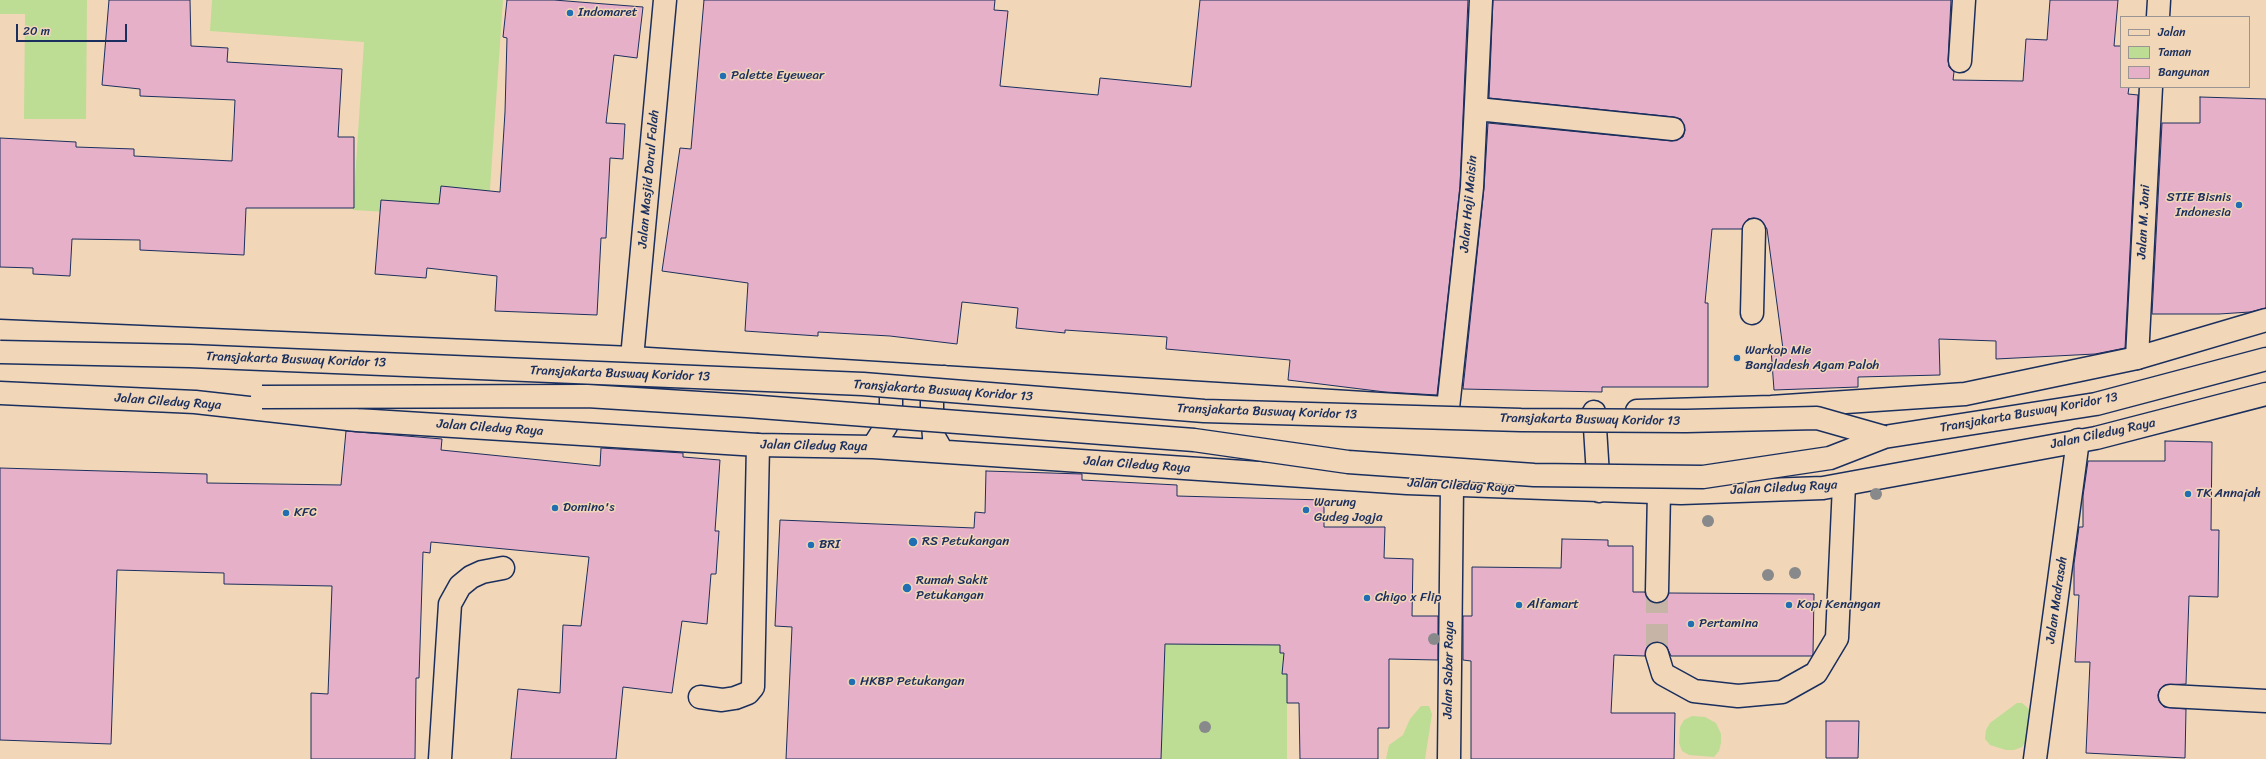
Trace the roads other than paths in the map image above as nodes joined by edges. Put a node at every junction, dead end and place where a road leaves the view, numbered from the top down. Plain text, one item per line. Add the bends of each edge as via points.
1 (665, 0) edge
2 (1481, 0) edge
3 (1964, 0) edge
4 (2159, 0) edge
5 (2158, 16) edge
6 (1960, 61) dead end
7 (2151, 88) edge
8 (1476, 109) junction
9 (1673, 129) dead end
10 (1754, 230) dead end
11 (1752, 313) dead end
12 (2266, 320) edge
13 (0, 331) edge
14 (0, 352) edge
15 (632, 358) junction
16 (2137, 358) junction
17 (2266, 360) edge
18 (884, 374) junction
19 (944, 377) junction
20 (0, 393) edge
21 (2266, 394) edge
22 (195, 402) junction
23 (1448, 408) junction
24 (1594, 412) junction
25 (1884, 437) junction
26 (2078, 440) junction
27 (758, 445) junction
28 (873, 447) junction
29 (942, 452) junction
30 (1844, 484) junction
31 (1452, 486) junction
32 (1598, 491) junction
33 (1659, 492) junction
34 (503, 568) dead end
35 (1657, 591) tunnel mouth
36 (1657, 654) tunnel mouth
37 (2170, 696) dead end
38 (700, 697) dead end
39 (2266, 701) edge
40 (440, 759) edge
41 (1448, 759) edge
42 (2036, 759) edge

1 - 15 main road, Jalan Masjid Darul Falah
2 - 8 main road, Jalan Haji Maisin
3 - 6 main road
4 - 5 main road
7 - 16 main road, Jalan M. Jani
8 - 9 main road
8 - 23 main road, Jalan Haji Maisin via 1472,187
10 - 11 main road
12 - 16 main road
13 - 15 main road
14 - 25 main road, Transjakarta Busway Koridor 13, bridge via 190,356 855,384 1204,411 1552,420 1686,421 1817,418
15 - 18 main road
16 - 24 main road via 1965,394 1771,407
17 - 25 main road, Transjakarta Busway Koridor 13 via 2096,404
18 - 19 main road
18 - 28 main road via 891,384 891,410 886,426
19 - 23 main road
19 - 29 main road via 937,383 932,399 934,437
20 - 22 main road, Jalan Ciledug Raya
21 - 26 main road, Jalan Ciledug Raya via 2096,438
22 - 25 main road, Transjakarta Busway Koridor 13, bridge via 262,397 587,396 1194,440 1348,462 1534,475 1703,477 1830,458
22 - 27 main road, Jalan Ciledug Raya via 357,420
23 - 24 main road
24 - 32 main road
26 - 30 main road, Jalan Ciledug Raya
26 - 42 main road, Jalan Madrasah
27 - 28 main road, Jalan Ciledug Raya
27 - 38 main road via 753,687 748,693 735,698 722,700
28 - 29 main road, Jalan Ciledug Raya
29 - 31 main road, Jalan Ciledug Raya
30 - 33 main road, Jalan Ciledug Raya via 1824,488
30 - 36 main road via 1837,638 1816,673 1782,692 1738,696 1694,691 1664,674
31 - 32 main road, Jalan Ciledug Raya
31 - 41 main road, Jalan Sabar Raya
32 - 33 main road, Jalan Ciledug Raya
33 - 35 main road
34 - 40 main road via 471,577 460,586 450,604
37 - 39 main road

